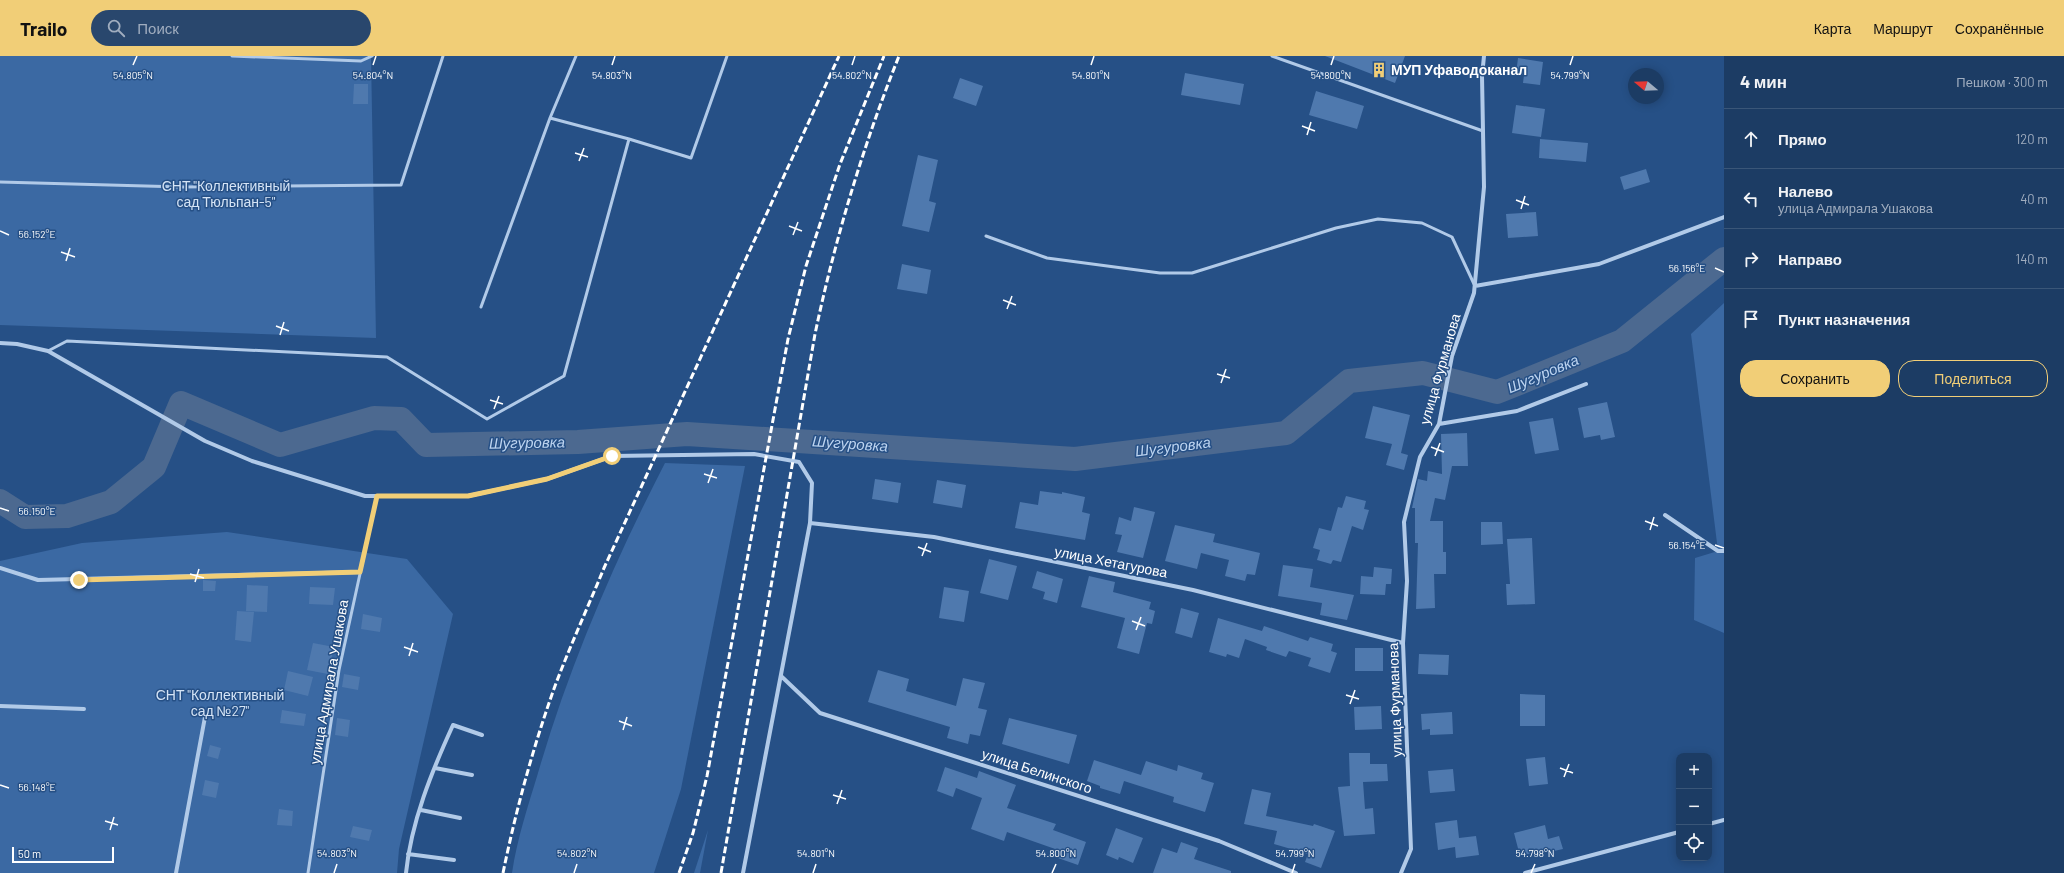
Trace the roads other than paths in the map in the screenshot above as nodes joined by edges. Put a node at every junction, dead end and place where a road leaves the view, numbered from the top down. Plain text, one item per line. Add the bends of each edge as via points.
1 (232, 56) edge
2 (372, 56) edge
3 (443, 56) edge
4 (576, 56) edge
5 (727, 56) edge
6 (1272, 56) edge
7 (1484, 56) edge
8 (550, 118) junction
9 (1483, 130) junction
10 (629, 139) junction
11 (0, 182) edge
12 (1724, 217) edge
13 (986, 236) dead end
14 (1475, 286) junction
15 (481, 307) dead end
16 (0, 343) edge
17 (48, 351) junction
18 (1586, 384) dead end
19 (1439, 424) junction
20 (377, 496) junction
21 (1665, 515) dead end
22 (810, 523) junction
23 (1724, 551) edge
24 (0, 568) edge
25 (360, 572) junction
26 (1403, 643) junction
27 (781, 676) junction
28 (0, 706) edge
29 (84, 709) dead end
30 (205, 716) dead end
31 (482, 735) dead end
32 (435, 768) junction
33 (472, 775) dead end
34 (421, 810) junction
35 (460, 818) dead end
36 (1724, 820) edge
37 (1712, 823) edge
38 (1676, 833) edge
39 (408, 854) junction
40 (454, 860) dead end
41 (176, 873) edge
42 (308, 873) edge
43 (406, 873) edge
44 (743, 873) edge
45 (1296, 873) edge
46 (1401, 873) edge
47 (1525, 873) edge

1 - 2 lane via 361,61
3 - 11 lane via 401,185 182,187
4 - 8 lane
5 - 10 lane via 691,158
6 - 9 lane
7 - 9 street, улица Фурманова
8 - 10 lane
8 - 15 lane
9 - 14 street, улица Фурманова via 1484,187
10 - 17 lane via 564,376 487,419 387,357 67,341
12 - 14 street via 1599,264
13 - 14 lane via 1047,258 1160,273 1192,273 1336,228 1378,219 1422,223 1452,237
14 - 19 street, улица Фурманова via 1452,356
16 - 17 street
17 - 20 street via 161,414 205,442 259,464 365,496
18 - 19 street via 1517,411
19 - 26 street, улица Фурманова via 1420,457 1404,522 1407,581
20 - 22 street via 468,496 547,479 612,456 754,454 799,462 812,483
20 - 25 lane, улица Адмирала Ушакова
21 - 23 street via 1718,551
22 - 26 street, улица Хетагурова via 934,537 1147,580
22 - 27 street
24 - 25 street via 38,580
25 - 42 lane, улица Адмирала Ушакова via 339,670
26 - 46 street, улица Фурманова via 1411,849
27 - 44 street
27 - 45 street, улица Белинского via 820,713 1219,841
28 - 29 street
30 - 41 street
31 - 32 street via 453,725
32 - 33 street
32 - 34 street
34 - 35 street
34 - 39 street
36 - 37 street
38 - 47 street
39 - 40 street
39 - 43 street

